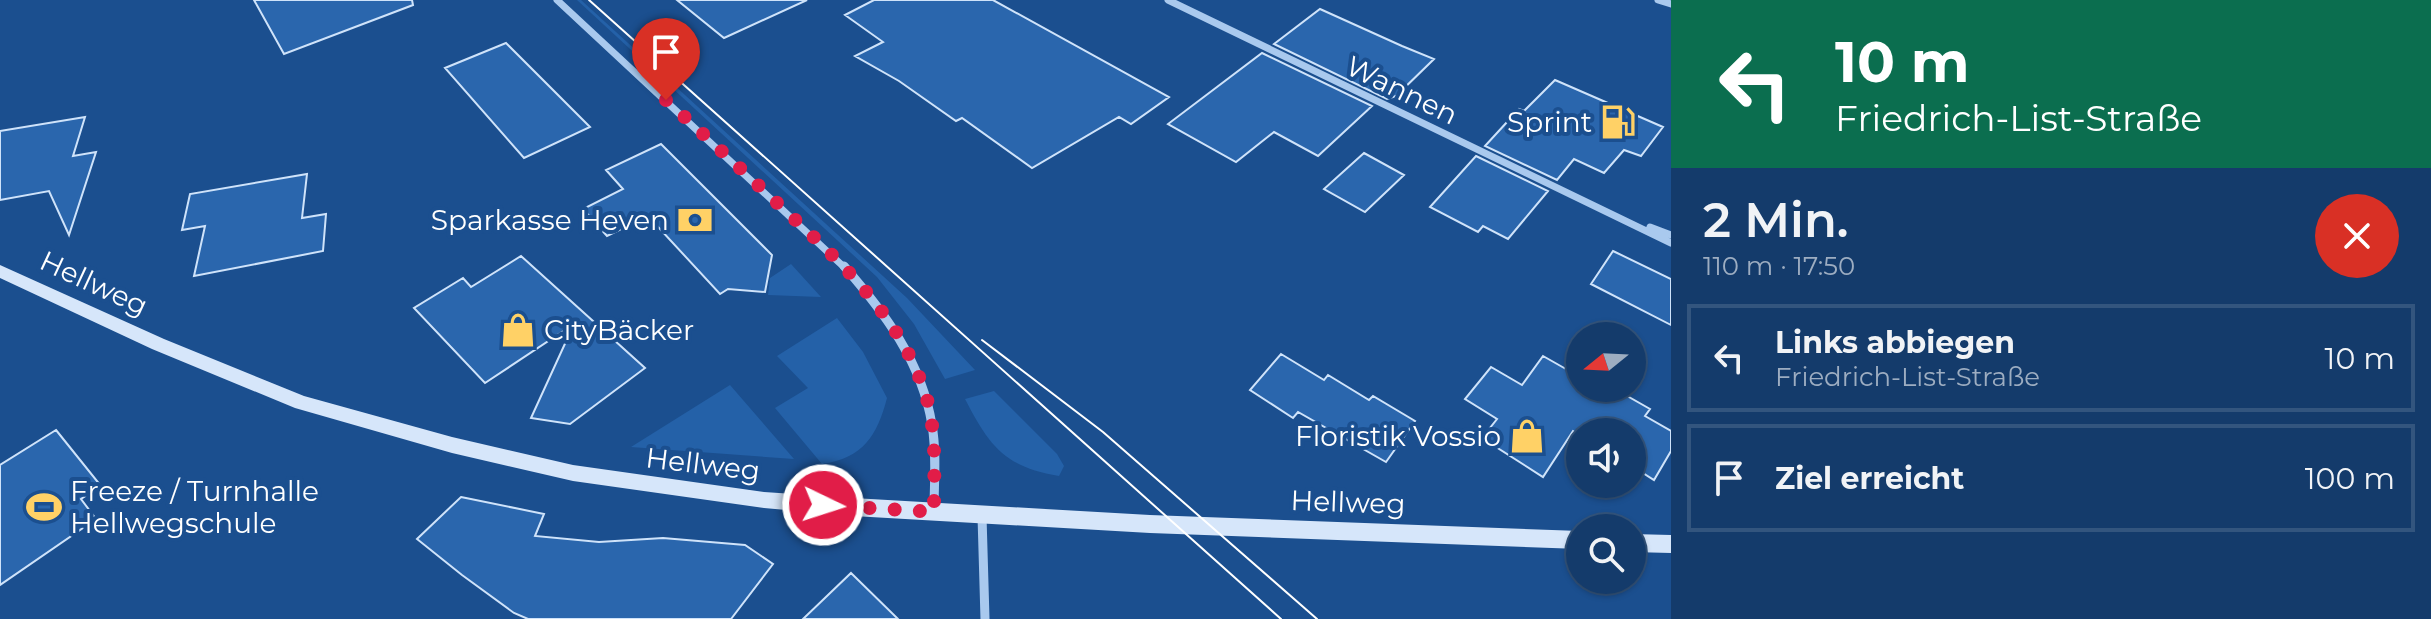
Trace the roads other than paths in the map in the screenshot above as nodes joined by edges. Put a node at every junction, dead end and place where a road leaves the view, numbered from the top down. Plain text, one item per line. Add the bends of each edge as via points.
1 (557, 0) edge
2 (1168, 0) edge
3 (1658, 0) edge
4 (1671, 4) edge
5 (1619, 215) junction
6 (1671, 235) edge
7 (1671, 243) edge
8 (0, 271) edge
9 (934, 512) junction
10 (982, 516) junction
11 (1566, 539) edge
12 (1646, 543) edge
13 (1671, 544) edge
14 (985, 619) edge

1 - 9 street via 843,265 884,314 909,353 926,397
2 - 5 street, Wannen
3 - 4 street
5 - 6 street, Wannen
5 - 7 street, Wannen
8 - 9 street, Hellweg via 172,351 301,403 424,438 573,473 678,489
9 - 10 street, Hellweg
10 - 11 street, Hellweg
10 - 14 street
12 - 13 street

